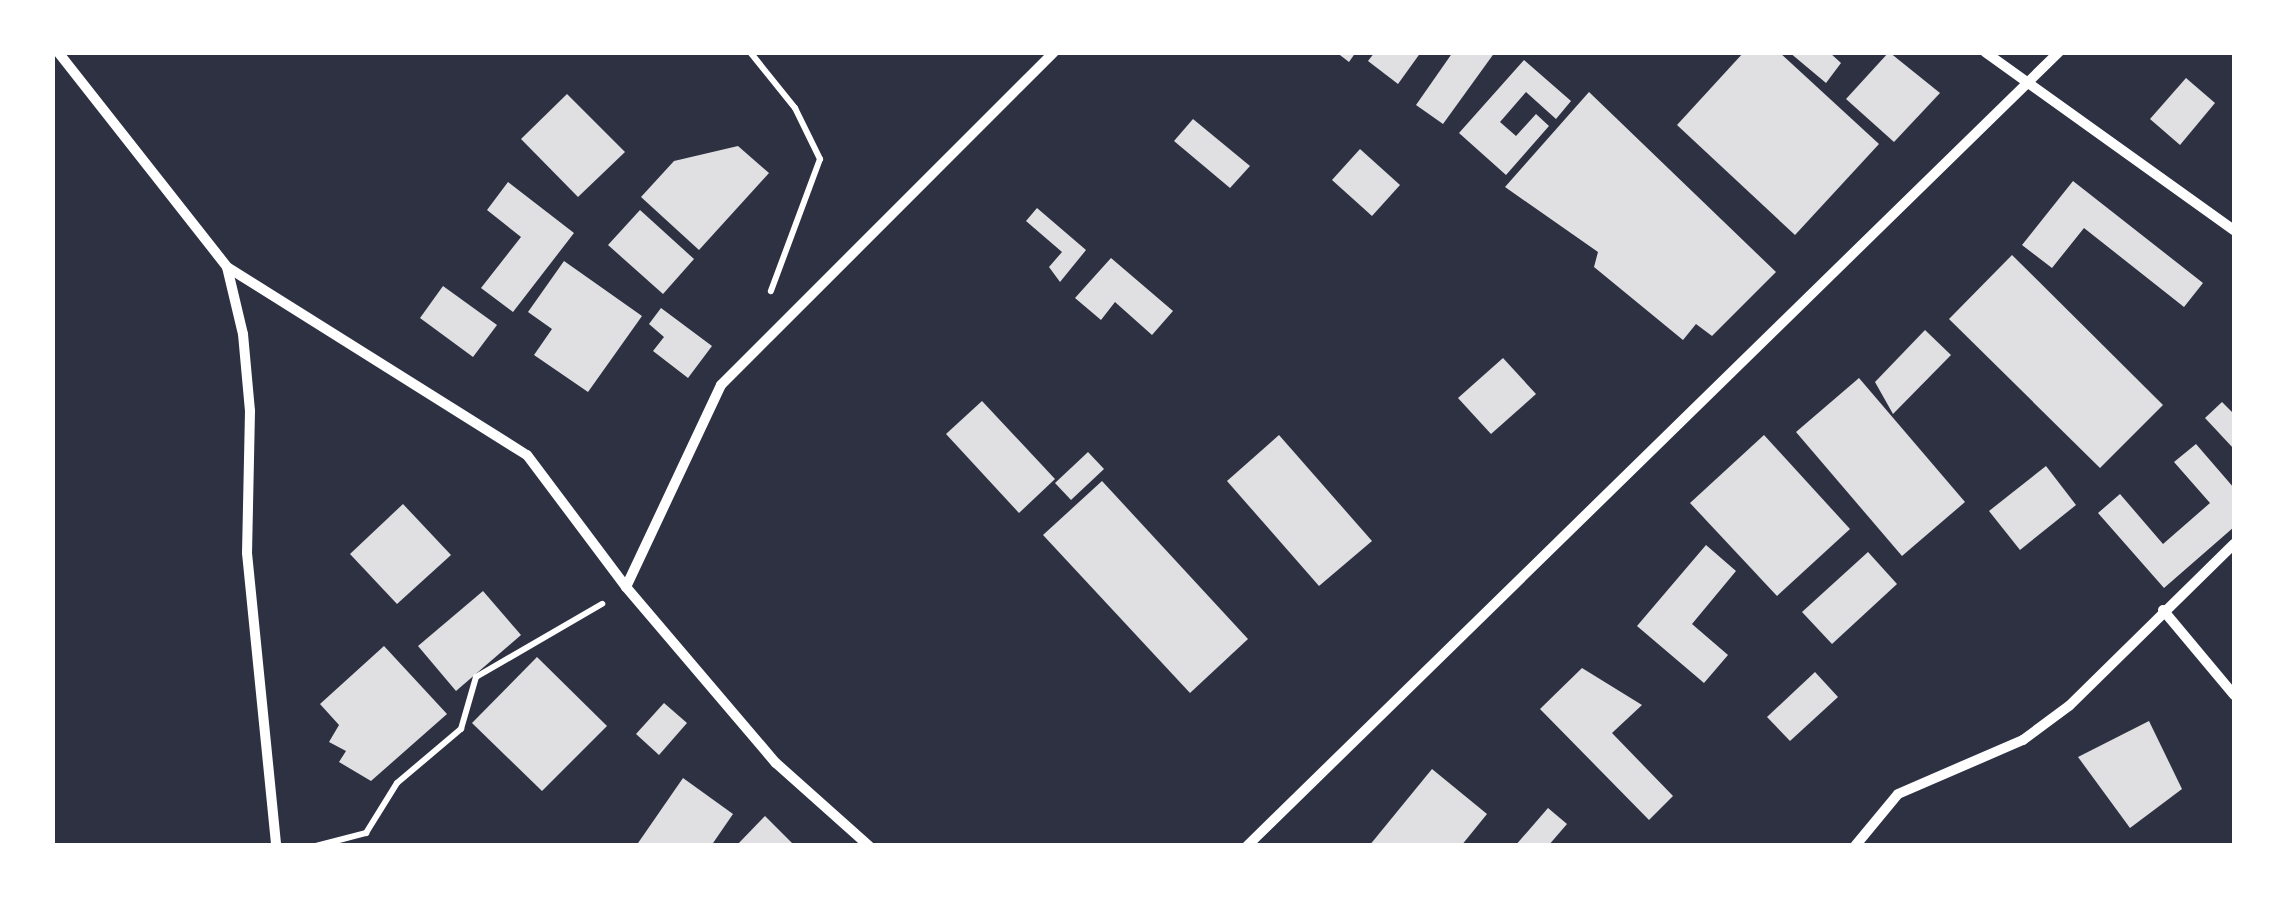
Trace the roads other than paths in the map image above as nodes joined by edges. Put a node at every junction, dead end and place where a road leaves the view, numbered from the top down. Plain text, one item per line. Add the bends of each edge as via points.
1 (58, 52) edge
2 (1054, 52) edge
3 (1985, 52) edge
4 (2059, 52) edge
5 (2024, 86) junction
6 (2234, 230) edge
7 (227, 267) junction
8 (2234, 544) edge
9 (626, 587) junction
10 (2163, 610) junction
11 (2234, 694) edge
12 (276, 846) edge
13 (869, 846) edge
14 (1247, 846) edge
15 (1855, 846) edge

1 - 7 street
2 - 9 street via 721,385
3 - 5 street
4 - 5 street
5 - 6 street
5 - 14 street
7 - 9 street via 527,455
7 - 12 street via 243,334 250,411 246,553
8 - 10 street
9 - 13 street via 776,763
10 - 11 street
10 - 15 street via 2068,706 2023,740 1898,794

